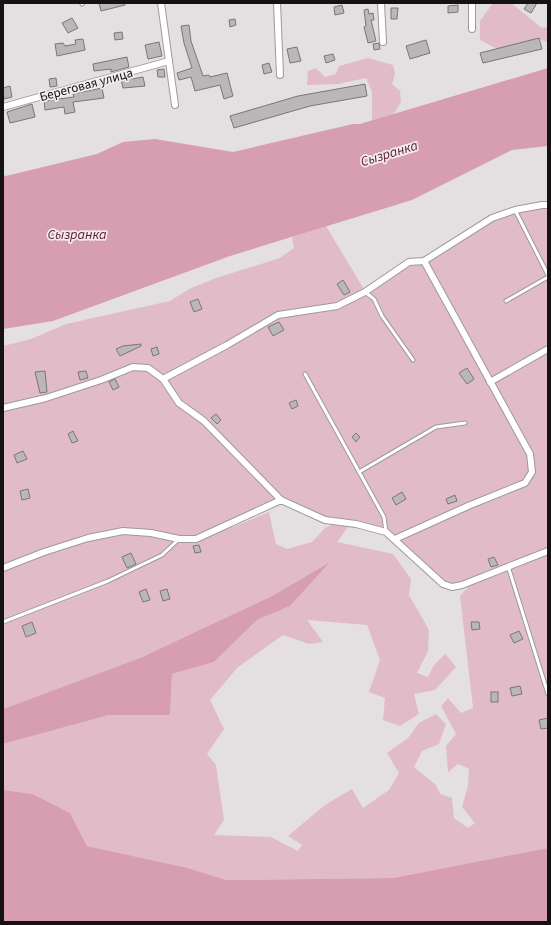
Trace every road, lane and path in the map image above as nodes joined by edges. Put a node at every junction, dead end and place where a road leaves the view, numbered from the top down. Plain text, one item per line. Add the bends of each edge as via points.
1 (161, 3) edge
2 (277, 3) edge
3 (381, 3) edge
4 (472, 3) edge
5 (472, 29) dead end
6 (383, 42) dead end
7 (169, 61) junction
8 (280, 75) dead end
9 (175, 106) dead end
10 (3, 107) edge
11 (548, 205) edge
12 (515, 210) junction
13 (424, 261) junction
14 (548, 276) edge
15 (366, 292) junction
16 (506, 300) dead end
17 (548, 349) edge
18 (413, 360) dead end
19 (305, 374) dead end
20 (163, 379) junction
21 (490, 382) junction
22 (3, 408) edge
23 (465, 423) dead end
24 (359, 472) junction
25 (281, 500) junction
26 (386, 532) junction
27 (179, 539) junction
28 (395, 539) junction
29 (548, 551) edge
30 (508, 566) junction
31 (3, 568) edge
32 (3, 622) edge
33 (548, 694) edge

1 - 7 street
2 - 8 street
3 - 6 street
4 - 5 street
7 - 9 street
7 - 10 street, Береговая улица
11 - 12 street
12 - 13 street via 492,218
12 - 14 lane
13 - 15 street via 409,262
13 - 21 street
14 - 16 lane
15 - 18 lane via 374,299 382,316
15 - 20 street via 337,306 278,315
17 - 21 street
19 - 24 lane
20 - 22 street via 148,368 133,367 46,398
20 - 25 street via 179,403 204,421
21 - 28 street via 530,454 532,472 525,483
23 - 24 lane via 436,427
24 - 26 lane via 384,517
25 - 26 street via 325,520 356,524
25 - 27 street via 196,539
26 - 28 street
27 - 31 street via 152,533 123,531 88,538
27 - 32 lane via 162,555 108,580
28 - 30 street via 443,584 452,587
29 - 30 street
30 - 33 lane

